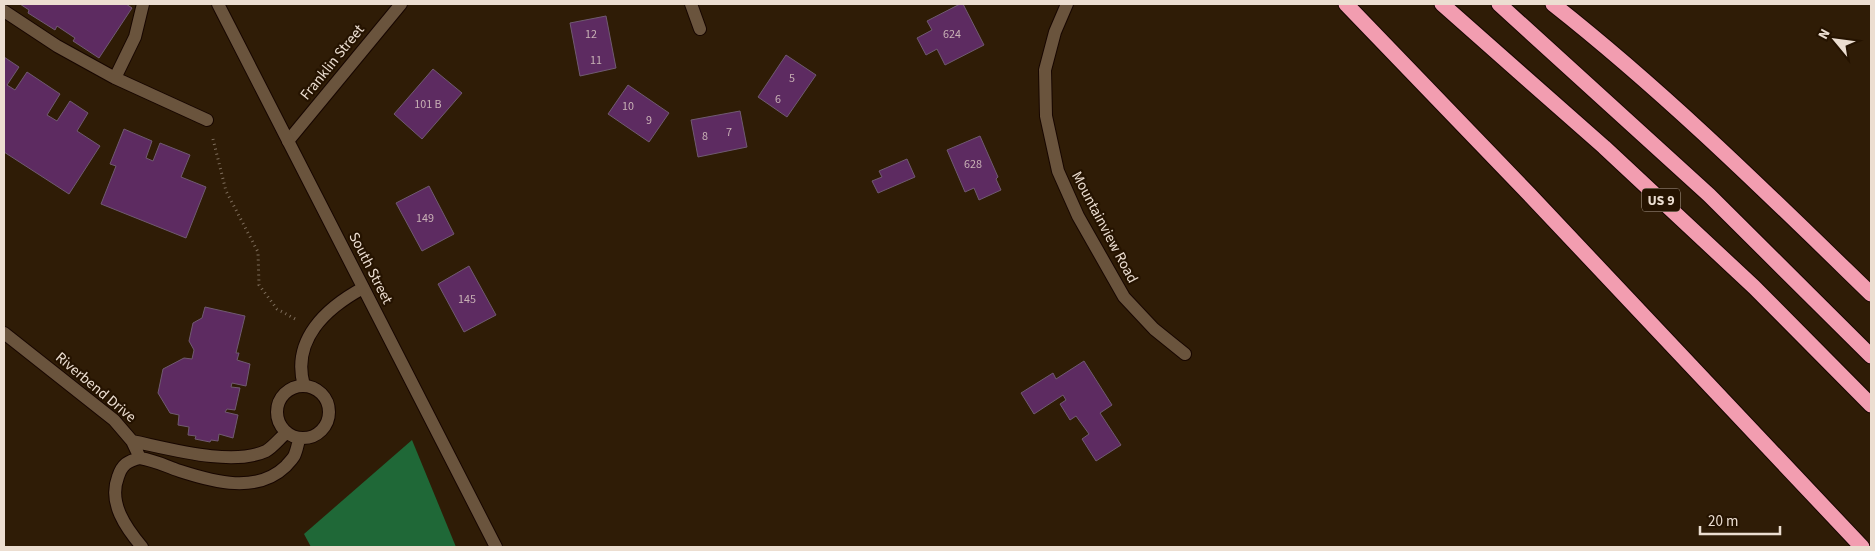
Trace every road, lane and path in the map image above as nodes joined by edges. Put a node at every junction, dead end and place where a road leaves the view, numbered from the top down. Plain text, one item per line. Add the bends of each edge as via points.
1 (143, 4) edge
2 (218, 4) edge
3 (401, 4) edge
4 (691, 4) edge
5 (1067, 4) edge
6 (1346, 4) edge
7 (1442, 4) edge
8 (1499, 4) edge
9 (1553, 4) edge
10 (4, 10) edge
11 (700, 29) dead end
12 (115, 78) junction
13 (207, 120) joint
14 (288, 141) junction
15 (363, 288) junction
16 (1871, 294) edge
17 (313, 329) junction
18 (4, 333) edge
19 (1185, 354) dead end
20 (1871, 356) edge
21 (304, 386) junction
22 (1871, 405) edge
23 (286, 433) junction
24 (300, 439) junction
25 (132, 441) junction
26 (140, 458) junction
27 (142, 547) edge
28 (496, 547) edge
29 (1862, 547) edge

1 - 12 street via 135,37
2 - 14 street, South Street
3 - 14 street, Franklin Street
4 - 11 street
5 - 19 street, Mountainview Road via 1044,70 1046,116 1058,171 1078,216 1124,297 1154,329
6 - 29 highway
7 - 22 highway, US 9 via 1747,280
8 - 20 highway, US 9 via 1709,195
9 - 16 highway via 1690,120
10 - 12 street via 57,46
12 - 13 street
13 - 17 path via 226,190 258,252 260,285 277,309
14 - 15 street, South Street
15 - 17 street via 323,315
15 - 28 street, South Street
17 - 21 street via 301,358 300,373
18 - 25 street, Riverbend Drive via 114,420
21 - 23 street via 288,391 278,403 277,414
21 - 24 street via 322,393 329,404 329,417 318,434
23 - 24 street
23 - 25 street, Riverbend Drive via 266,450 226,457
24 - 26 street via 295,455 280,471 269,478 246,483 211,480 179,471 162,462
25 - 26 street
26 - 27 street via 128,461 120,470 115,500 129,532

